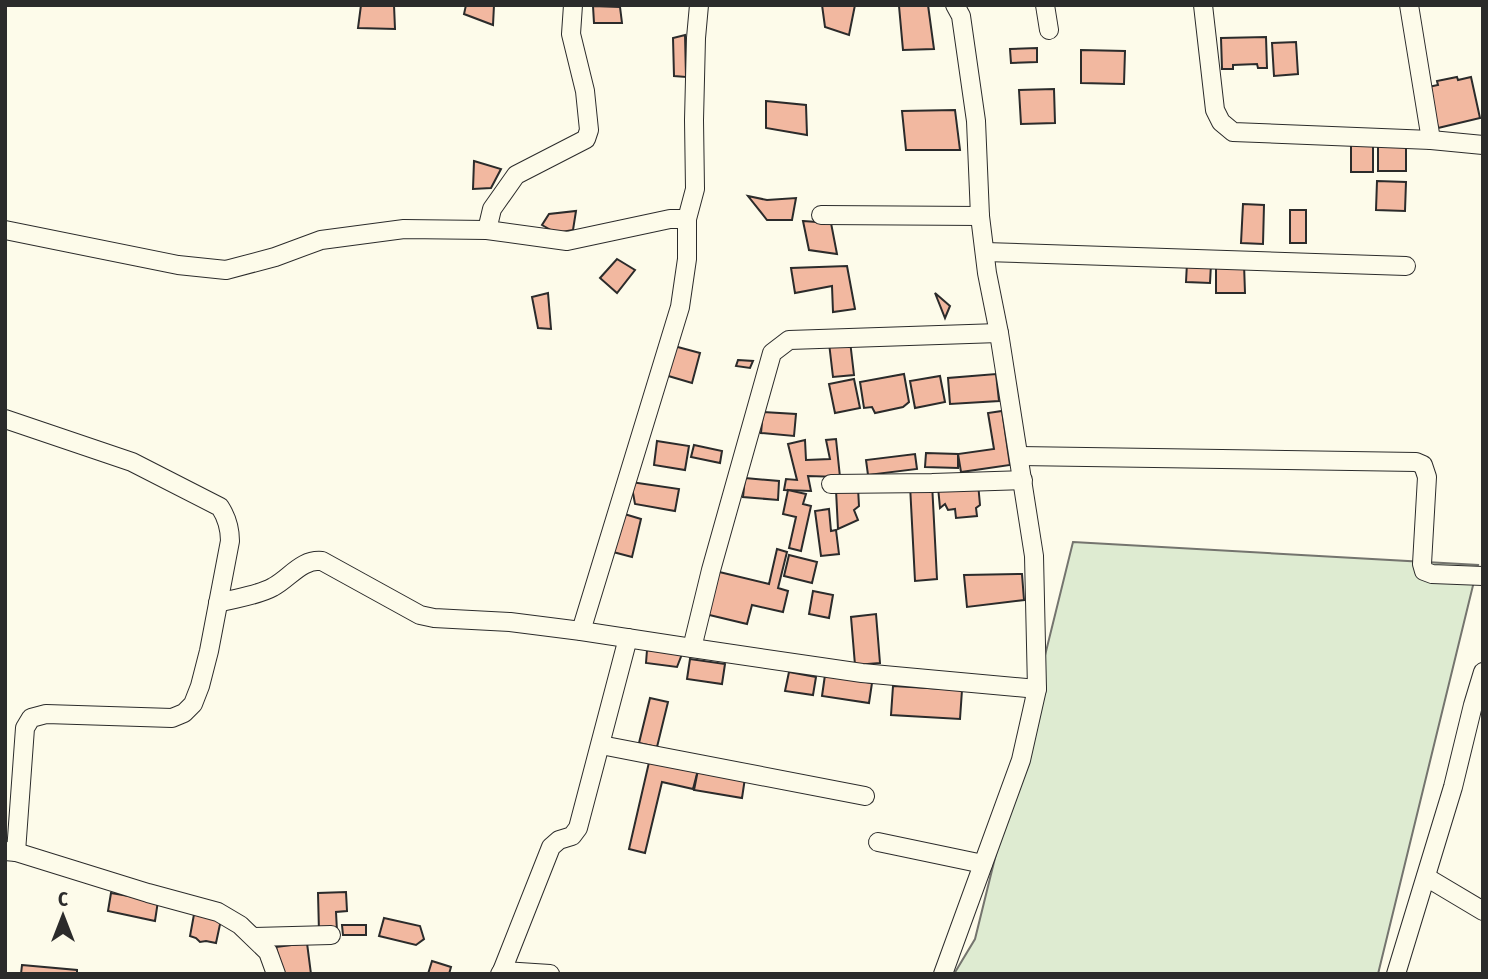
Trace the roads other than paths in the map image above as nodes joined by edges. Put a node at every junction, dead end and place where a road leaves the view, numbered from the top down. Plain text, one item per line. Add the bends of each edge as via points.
1 (573, 5) edge
2 (699, 5) edge
3 (955, 5) edge
4 (1045, 5) edge
5 (1203, 5) edge
6 (1409, 5) edge
7 (1049, 30) dead end
8 (1432, 140) junction
9 (1483, 145) edge
10 (821, 215) dead end
11 (980, 216) junction
12 (687, 219) junction
13 (5, 230) edge
14 (487, 230) junction
15 (985, 252) junction
16 (1406, 266) dead end
17 (999, 333) junction
18 (5, 419) edge
19 (1019, 456) junction
20 (1023, 480) junction
21 (831, 484) dead end
22 (1483, 576) edge
23 (218, 603) junction
24 (581, 631) junction
25 (628, 638) junction
26 (692, 648) junction
27 (1483, 671) edge
28 (1037, 689) junction
29 (601, 746) junction
30 (866, 796) dead end
31 (878, 842) dead end
32 (10, 851) edge
33 (983, 864) junction
34 (1426, 877) junction
35 (1483, 911) edge
36 (331, 935) dead end
37 (254, 937) junction
38 (501, 972) edge
39 (276, 974) edge
40 (550, 974) edge
41 (943, 974) edge
42 (1396, 974) edge

1 - 14 street via 571,34 585,91 588,136 516,175 492,209
2 - 12 street via 695,189
3 - 11 street via 961,16 976,121
4 - 7 street
5 - 8 street via 1215,110 1233,132
6 - 8 street
8 - 9 street
10 - 11 street
11 - 15 street
12 - 14 street via 567,241
12 - 24 street via 680,307
13 - 14 street via 178,265 226,270 321,240 404,229
15 - 16 street
15 - 17 street
17 - 19 street
17 - 26 street via 789,340 772,353
18 - 23 street via 132,462 220,507 230,528 230,541
19 - 20 street
19 - 22 street via 1416,462 1423,465 1427,477 1424,570
20 - 21 street
20 - 28 street via 1034,556
23 - 24 street via 272,588 312,560 435,618
23 - 32 street via 200,686 184,713 165,719 46,714 27,722
24 - 25 street
25 - 26 street
25 - 29 street
26 - 28 street via 862,673
27 - 34 street
28 - 33 street via 1021,760
29 - 30 street
29 - 38 street via 578,828 551,847
31 - 33 street
32 - 37 street via 218,912
33 - 41 street
34 - 35 street
34 - 42 street
36 - 37 street
37 - 39 street via 268,952
38 - 40 street

